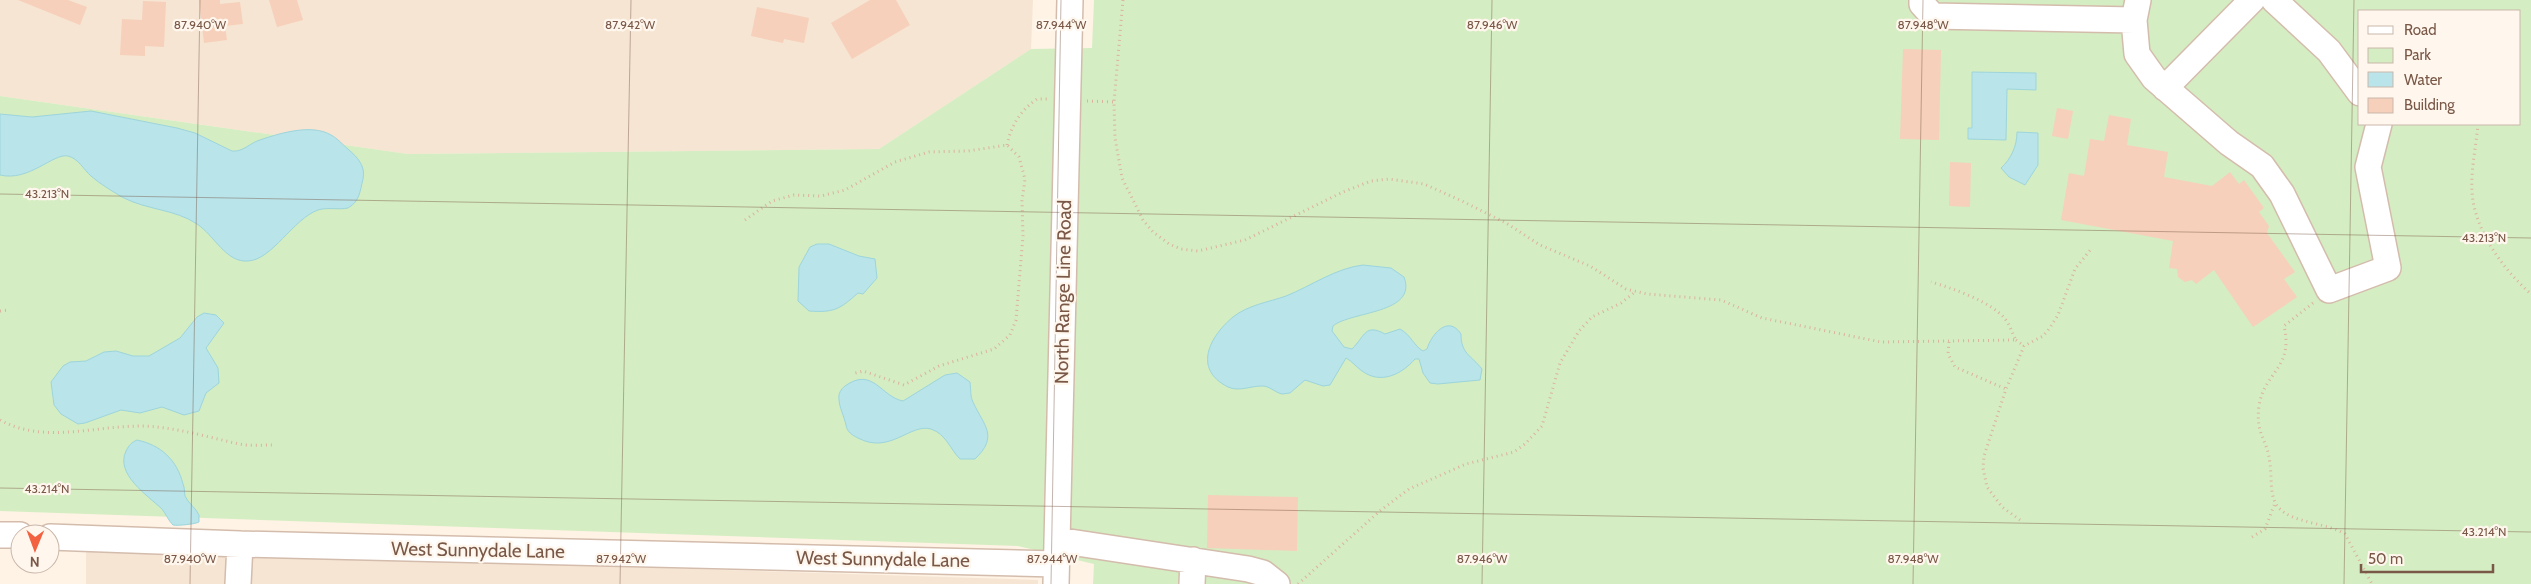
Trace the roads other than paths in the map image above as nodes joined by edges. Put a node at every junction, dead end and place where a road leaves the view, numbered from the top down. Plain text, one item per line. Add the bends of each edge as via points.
1 (1070, 0) edge
2 (1922, 0) edge
3 (2252, 0) edge
4 (2274, 0) edge
5 (2136, 10) edge
6 (2165, 88) junction
7 (2358, 90) edge
8 (2378, 125) edge
9 (60, 536) edge
10 (240, 544) junction
11 (1056, 563) edge
12 (1192, 572) edge
13 (238, 584) edge
14 (1277, 584) edge

1 - 11 street, North Range Line Road
2 - 5 street via 1933,16
3 - 6 street
4 - 7 street via 2329,51
5 - 6 street via 2137,54
6 - 8 street via 2229,143 2262,166 2282,194 2329,290 2388,268 2368,167
9 - 10 street, West Sunnydale Lane
10 - 11 street, West Sunnydale Lane
10 - 13 street
11 - 12 street, West Sunnydale Lane
12 - 14 street, West Sunnydale Lane via 1256,571

